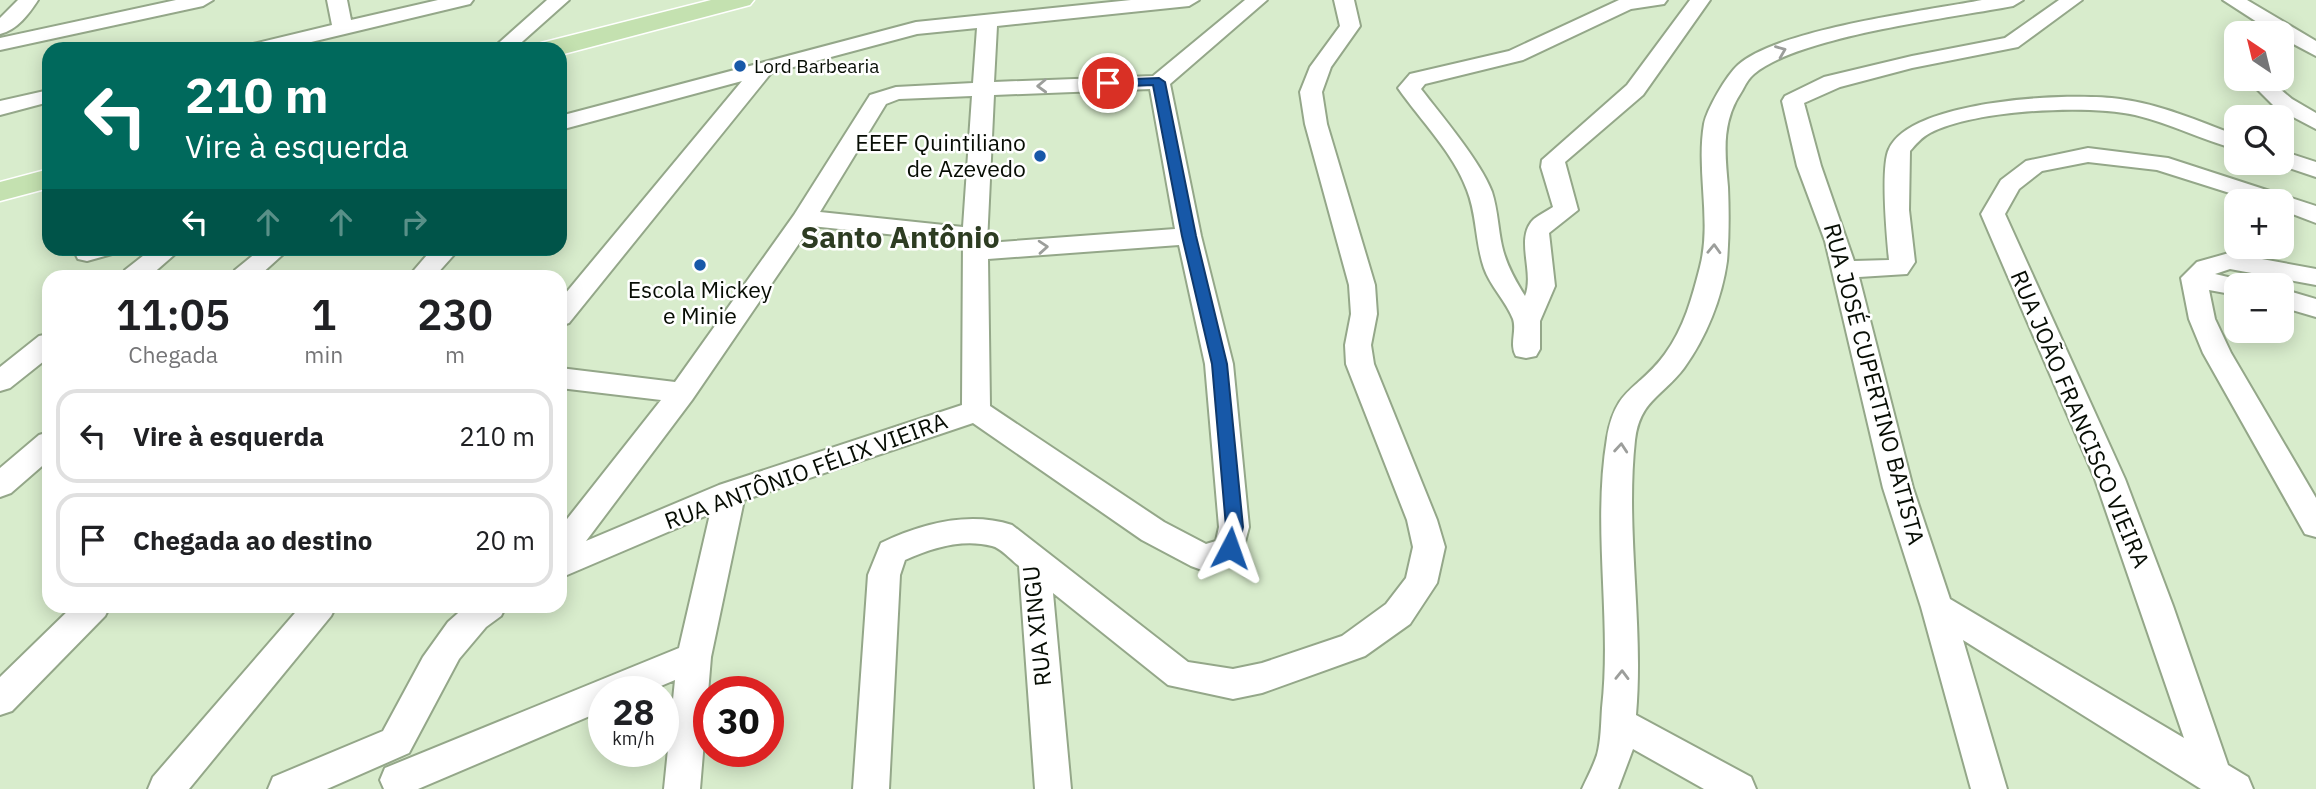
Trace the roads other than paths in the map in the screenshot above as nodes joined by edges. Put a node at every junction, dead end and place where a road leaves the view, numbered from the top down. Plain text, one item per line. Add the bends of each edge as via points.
1 (28, 0) edge
2 (203, 0) edge
3 (337, 0) edge
4 (463, 0) edge
5 (559, 0) edge
6 (741, 0) edge
7 (1189, 0) edge
8 (1257, 0) edge
9 (1344, 0) edge
10 (1657, 0) edge
11 (1700, 0) edge
12 (2013, 0) edge
13 (2073, 0) edge
14 (2232, 0) edge
15 (1168, 1) edge
16 (987, 21) junction
17 (2250, 21) edge
18 (0, 29) edge
19 (343, 29) junction
20 (2294, 41) edge
21 (316, 42) edge
22 (510, 42) edge
23 (0, 44) edge
24 (567, 45) edge
25 (2316, 50) edge
26 (765, 67) junction
27 (1159, 82) junction
28 (982, 88) junction
29 (2267, 91) edge
30 (42, 98) edge
31 (0, 108) edge
32 (2316, 122) edge
33 (567, 125) edge
34 (2224, 138) edge
35 (2294, 162) edge
36 (2316, 170) edge
37 (42, 180) edge
38 (2241, 189) edge
39 (0, 192) edge
40 (2294, 207) edge
41 (2316, 215) edge
42 (804, 218) junction
43 (1189, 236) junction
44 (975, 244) junction
45 (160, 256) edge
46 (268, 256) edge
47 (440, 256) edge
48 (1844, 269) junction
49 (142, 270) edge
50 (251, 270) edge
51 (427, 270) edge
52 (2316, 277) edge
53 (2194, 278) junction
54 (2224, 285) edge
55 (2294, 302) edge
56 (567, 308) edge
57 (2316, 308) edge
58 (1527, 321) junction
59 (42, 348) edge
60 (1526, 349) dead end
61 (567, 378) edge
62 (0, 381) edge
63 (682, 393) junction
64 (976, 411) junction
65 (42, 449) edge
66 (0, 485) edge
67 (730, 494) junction
68 (2316, 525) edge
69 (567, 542) edge
70 (1034, 559) junction
71 (567, 562) edge
72 (1937, 607) junction
73 (87, 613) edge
74 (314, 613) edge
75 (478, 613) edge
76 (694, 657) junction
77 (648, 676) edge
78 (0, 700) edge
79 (588, 701) edge
80 (1620, 724) junction
81 (396, 742) junction
82 (2225, 783) edge
83 (398, 785) edge
84 (166, 789) edge
85 (286, 789) edge
86 (682, 789) edge
87 (871, 789) edge
88 (1053, 789) edge
89 (1600, 789) edge
90 (1738, 789) edge
91 (1989, 789) edge

1 - 18 street
2 - 23 street
3 - 19 street
4 - 19 street
5 - 22 street
6 - 24 main road
7 - 15 street
8 - 27 street
9 - 70 street via 1350,26 1321,67 1311,92 1362,285 1360,364 1418,507 1429,547 1421,583 1398,614 1353,646 1233,684 1180,675
10 - 58 street via 1626,4 1516,56 1418,79 1409,88 1474,179 1498,272
11 - 58 street via 1635,90 1553,160 1566,210 1537,233 1542,286
80 -> 12 street via 1621,440 1628,408 1674,362 1700,317 1714,262 1712,147 1716,120 1726,98 1745,70 1779,50 1859,29
13 - 48 street, RUA JOSÉ CUPERTINO BATISTA via 2011,43 1832,82 1793,101 1809,166
14 - 17 street
15 - 16 street
16 - 26 street via 916,28
16 - 28 street
19 - 21 street
20 - 25 street
26 - 33 street
26 - 56 street
27 -> 28 street
27 - 43 street
28 - 42 street via 884,96 872,107
28 - 44 street
29 - 32 street
30 - 31 street
34 - 48 street via 2118,105 1969,114 1922,128 1899,150 1897,210 1902,262 1892,270
35 - 36 street
37 - 39 main road
38 - 82 street, RUA JOÃO FRANCISCO VIEIRA via 2160,163 2088,155 2034,166 2009,185 1993,214 2098,450
40 - 41 street
42 - 44 street
42 - 63 street
44 -> 43 street
43 - 64 street via 1219,364 1234,527 1230,548 1217,557 1202,557 1153,531
44 - 64 street
45 - 49 street
46 - 50 street
47 - 51 street
48 - 72 street, RUA JOSÉ CUPERTINO BATISTA via 1898,488
52 - 53 street via 2229,261 2206,268
53 - 54 street
53 - 68 street via 2202,319 2217,353
55 - 57 street
58 - 60 street
59 - 62 street
61 - 63 street
63 - 69 street
64 - 67 street, RUA ANTÔNIO FÉLIX VIEIRA
65 - 66 street
67 - 71 street, RUA ANTÔNIO FÉLIX VIEIRA
67 - 76 street
70 - 87 street, RUA XINGU via 1001,534 957,531 892,552 880,610
70 - 88 street, RUA XINGU
72 - 82 street
72 - 91 street, RUA JOSÉ CUPERTINO BATISTA
73 - 78 street
74 - 84 street
75 - 81 street via 438,660
76 - 77 street
76 - 86 street
79 - 83 street
80 - 89 street via 1615,754
80 - 90 street
81 - 83 street
81 - 85 street

